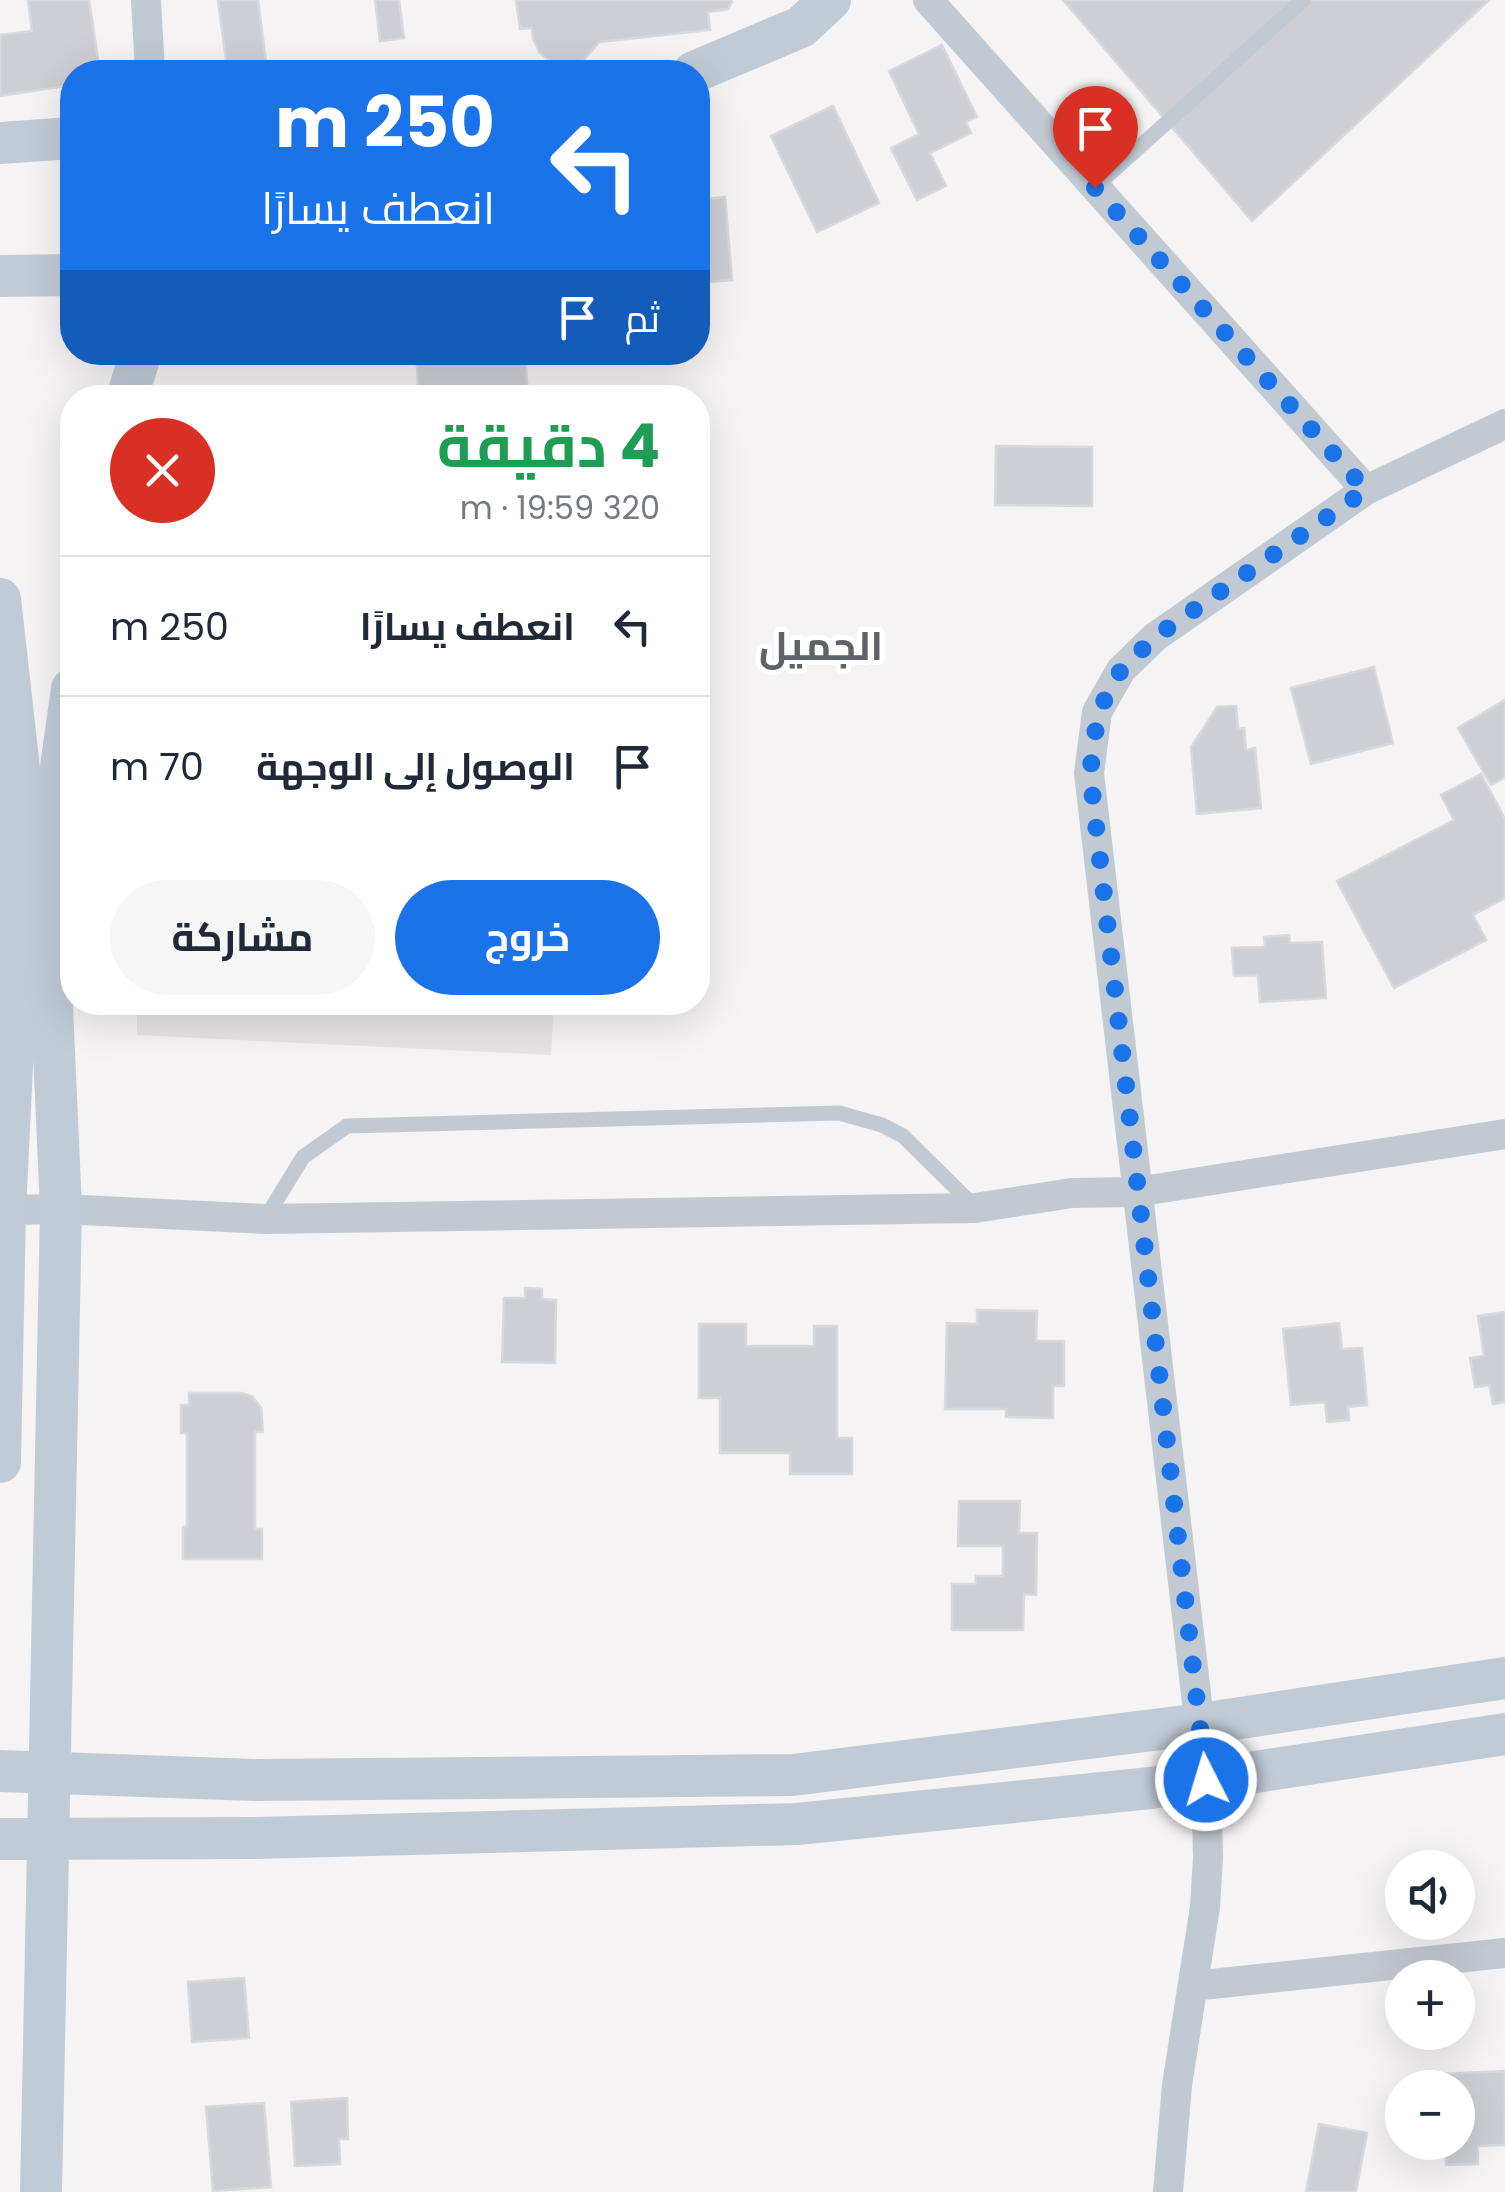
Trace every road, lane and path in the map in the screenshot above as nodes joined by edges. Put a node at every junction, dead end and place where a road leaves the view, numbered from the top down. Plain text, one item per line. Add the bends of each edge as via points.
1 (146, 0) edge
2 (830, 0) edge
3 (928, 0) edge
4 (1302, 0) edge
5 (149, 60) edge
6 (710, 65) edge
7 (60, 139) edge
8 (0, 142) edge
9 (1095, 188) junction
10 (60, 274) edge
11 (0, 276) edge
12 (1505, 424) edge
13 (1366, 490) junction
14 (0, 599) edge
15 (60, 774) edge
16 (7, 1016) edge
17 (27, 1080) edge
18 (1505, 1134) edge
19 (1136, 1192) junction
20 (976, 1208) junction
21 (61, 1209) junction
22 (2, 1210) edge
23 (265, 1219) junction
24 (0, 1452) edge
25 (0, 1462) edge
26 (1505, 1678) edge
27 (1202, 1724) junction
28 (1505, 1734) edge
29 (0, 1771) edge
30 (50, 1775) junction
31 (1206, 1780) junction
32 (0, 1840) edge
33 (50, 1840) junction
34 (1505, 1953) edge
35 (1193, 1986) junction
36 (41, 2192) edge
37 (1168, 2192) edge

1 - 5 street
2 - 6 street via 801,28
3 - 9 street
4 - 9 lane
7 - 8 street
9 - 13 street
10 - 11 street
12 - 13 street
13 - 19 street via 1155,637 1121,670 1098,712 1090,773
14 - 16 street via 19,769
15 - 17 street via 51,984
16 - 17 street
17 - 21 street
17 - 22 street
18 - 19 street
19 - 20 street via 1072,1193
19 - 27 street
20 - 23 street
20 - 23 lane via 904,1136 882,1125 839,1114 722,1114 347,1126 303,1157
21 - 22 street
21 - 23 street
21 - 30 street
22 - 24 street
24 - 25 street
26 - 27 street
27 - 30 street via 792,1775
27 - 31 street
28 - 31 street
29 - 30 street
30 - 33 street
31 - 33 street via 797,1824
31 - 35 street via 1205,1907
32 - 33 street
33 - 36 street
34 - 35 street
35 - 37 street

